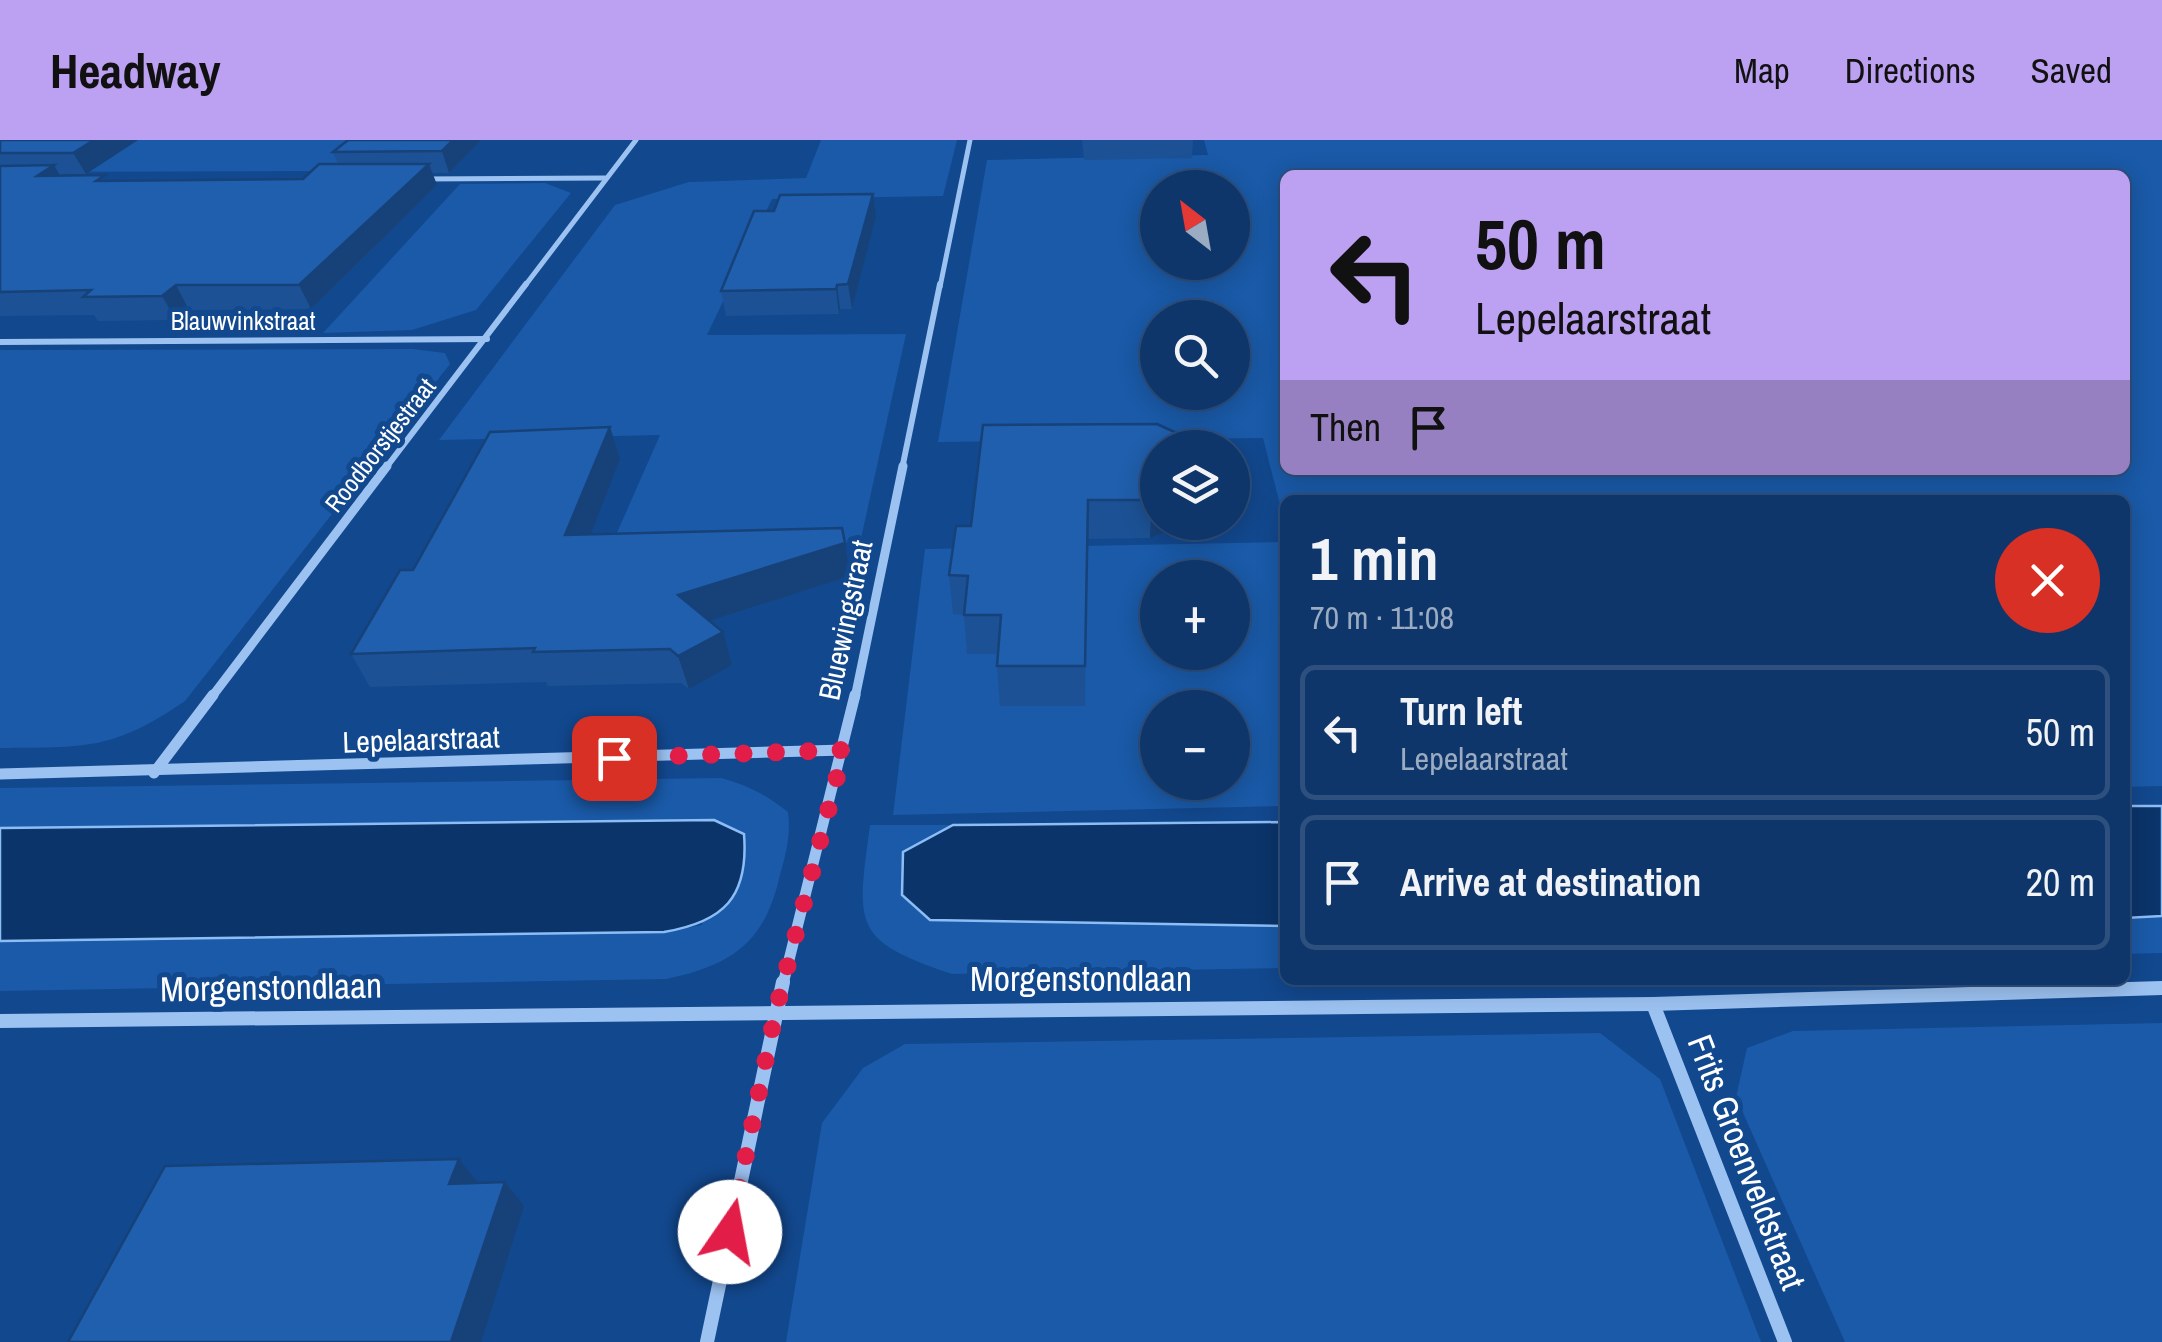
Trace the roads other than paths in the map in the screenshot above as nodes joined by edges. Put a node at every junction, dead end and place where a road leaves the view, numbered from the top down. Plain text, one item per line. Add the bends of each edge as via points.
1 (636, 140) edge
2 (970, 140) edge
3 (605, 178) junction
4 (410, 179) edge
5 (487, 340) junction
6 (0, 342) edge
7 (844, 750) junction
8 (154, 773) junction
9 (0, 774) edge
10 (2162, 988) edge
11 (1652, 1004) junction
12 (776, 1010) junction
13 (0, 1020) edge
14 (707, 1342) edge
15 (1785, 1342) edge

1 - 3 street, Roodborstjestraat
2 - 7 street, Bluewingstraat
3 - 4 street
3 - 5 street, Roodborstjestraat
5 - 6 street, Blauwvinkstraat
5 - 8 street, Roodborstjestraat
7 - 8 street, Lepelaarstraat
7 - 12 street, Bluewingstraat
8 - 9 street, Lepelaarstraat
10 - 11 street, Morgenstondlaan
11 - 12 street, Morgenstondlaan
11 - 15 street, Frits Groenveldstraat
12 - 13 street, Morgenstondlaan
12 - 14 street, Bluewingstraat

